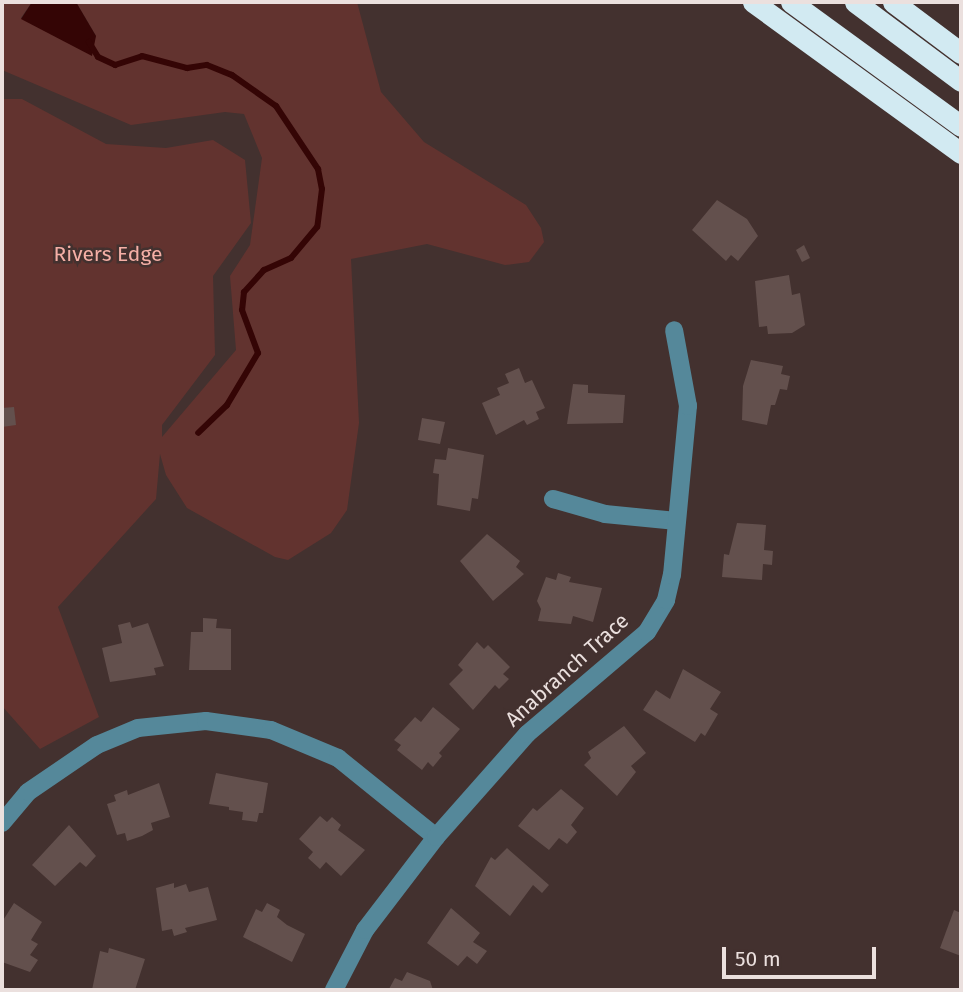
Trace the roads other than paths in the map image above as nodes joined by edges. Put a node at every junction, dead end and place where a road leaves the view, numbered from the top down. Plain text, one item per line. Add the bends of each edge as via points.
1 (752, 2) edge
2 (791, 2) edge
3 (855, 2) edge
4 (893, 2) edge
5 (961, 54) edge
6 (961, 81) edge
7 (961, 126) edge
8 (961, 153) edge
9 (674, 330) dead end
10 (553, 499) dead end
11 (677, 521) junction
12 (2, 823) edge
13 (436, 837) junction
14 (334, 990) edge

1 - 8 highway
2 - 7 highway
3 - 6 highway
4 - 5 highway
9 - 11 street, Anabranch Trace via 688,406
10 - 11 street via 605,514
11 - 13 street, Anabranch Trace via 666,600 647,632 527,734
12 - 13 street via 28,792 97,745 138,728 206,722 271,730 338,758
13 - 14 street, Anabranch Trace via 365,930

